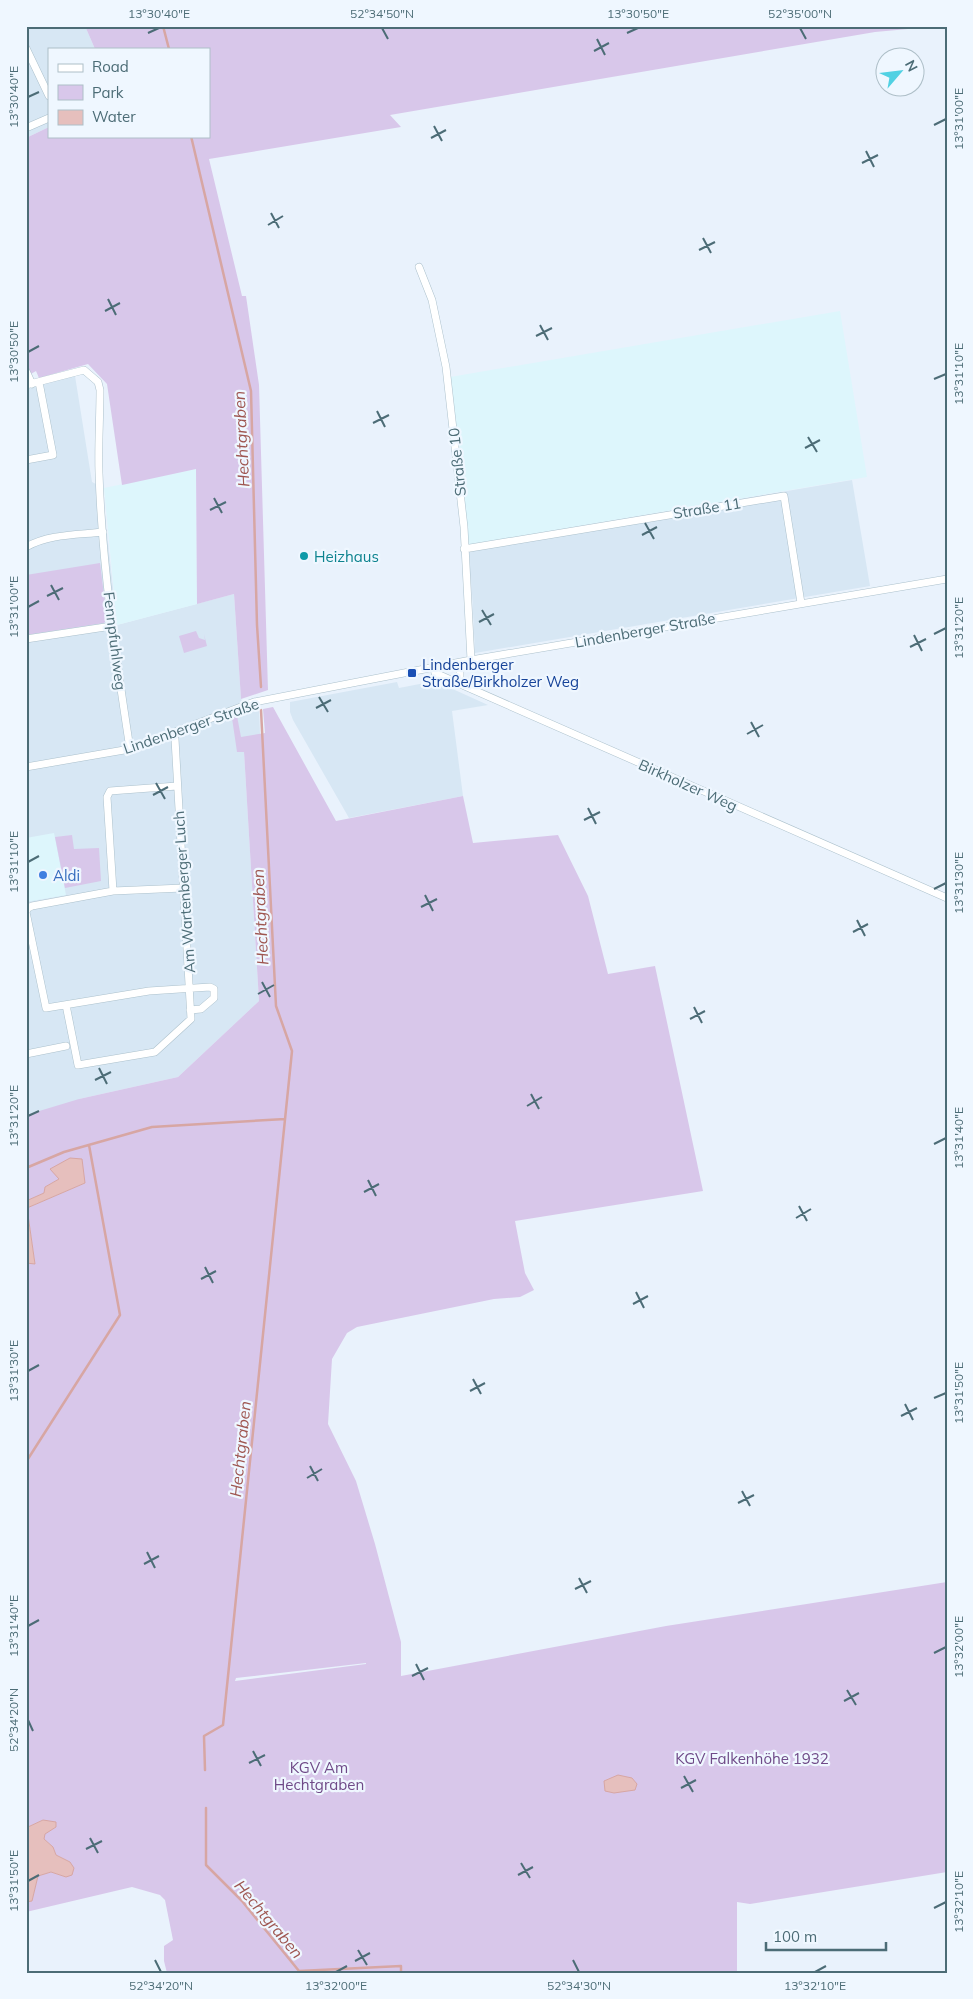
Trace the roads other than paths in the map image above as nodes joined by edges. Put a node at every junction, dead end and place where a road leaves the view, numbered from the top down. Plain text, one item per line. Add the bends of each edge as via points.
1 (26, 48) edge
2 (48, 94) edge
3 (48, 118) edge
4 (26, 128) edge
5 (419, 267) dead end
6 (26, 371) edge
7 (33, 384) edge
8 (26, 460) edge
9 (103, 532) junction
10 (26, 546) edge
11 (464, 549) junction
12 (947, 580) edge
13 (801, 603) junction
14 (112, 626) junction
15 (26, 639) edge
16 (471, 660) junction
17 (460, 663) junction
18 (434, 668) junction
19 (460, 684) junction
20 (173, 733) junction
21 (130, 749) junction
22 (26, 767) edge
23 (177, 786) junction
24 (183, 888) junction
25 (113, 891) junction
26 (947, 898) edge
27 (26, 912) edge
28 (190, 988) junction
29 (66, 1005) junction
30 (190, 1010) junction
31 (66, 1046) dead end
32 (26, 1054) edge

1 - 2 street
3 - 4 street
5 - 11 street, Straße 10 via 432,300 446,366
6 - 7 street
7 - 8 street via 53,455
7 - 9 street, Fennpfuhlweg via 84,370 98,382
9 - 10 street via 53,536
9 - 14 street, Fennpfuhlweg
11 - 13 street, Straße 11 via 784,496
11 - 16 street, Straße 10
12 - 13 street, Lindenberger Straße
13 - 16 street, Lindenberger Straße
14 - 15 street
14 - 21 street, Fennpfuhlweg
16 - 17 street, Lindenberger Straße
17 - 18 street, Lindenberger Straße
17 - 19 street
18 - 19 street, Birkholzer Weg via 435,673
18 - 20 street, Lindenberger Straße via 254,702
19 - 26 street, Birkholzer Weg
20 - 21 street, Lindenberger Straße
20 - 23 street, Am Wartenberger Luch
21 - 22 street, Lindenberger Straße
23 - 24 street, Am Wartenberger Luch
23 - 25 street via 110,791 107,797
24 - 25 street
24 - 28 street, Am Wartenberger Luch
25 - 27 street via 32,906
27 - 29 street via 46,1008
28 - 29 street via 149,991
28 - 30 street
28 - 30 street, Am Wartenberger Luch via 210,987 216,992 201,1009
29 - 30 street via 76,1062 82,1066 155,1052 191,1019
31 - 32 street

